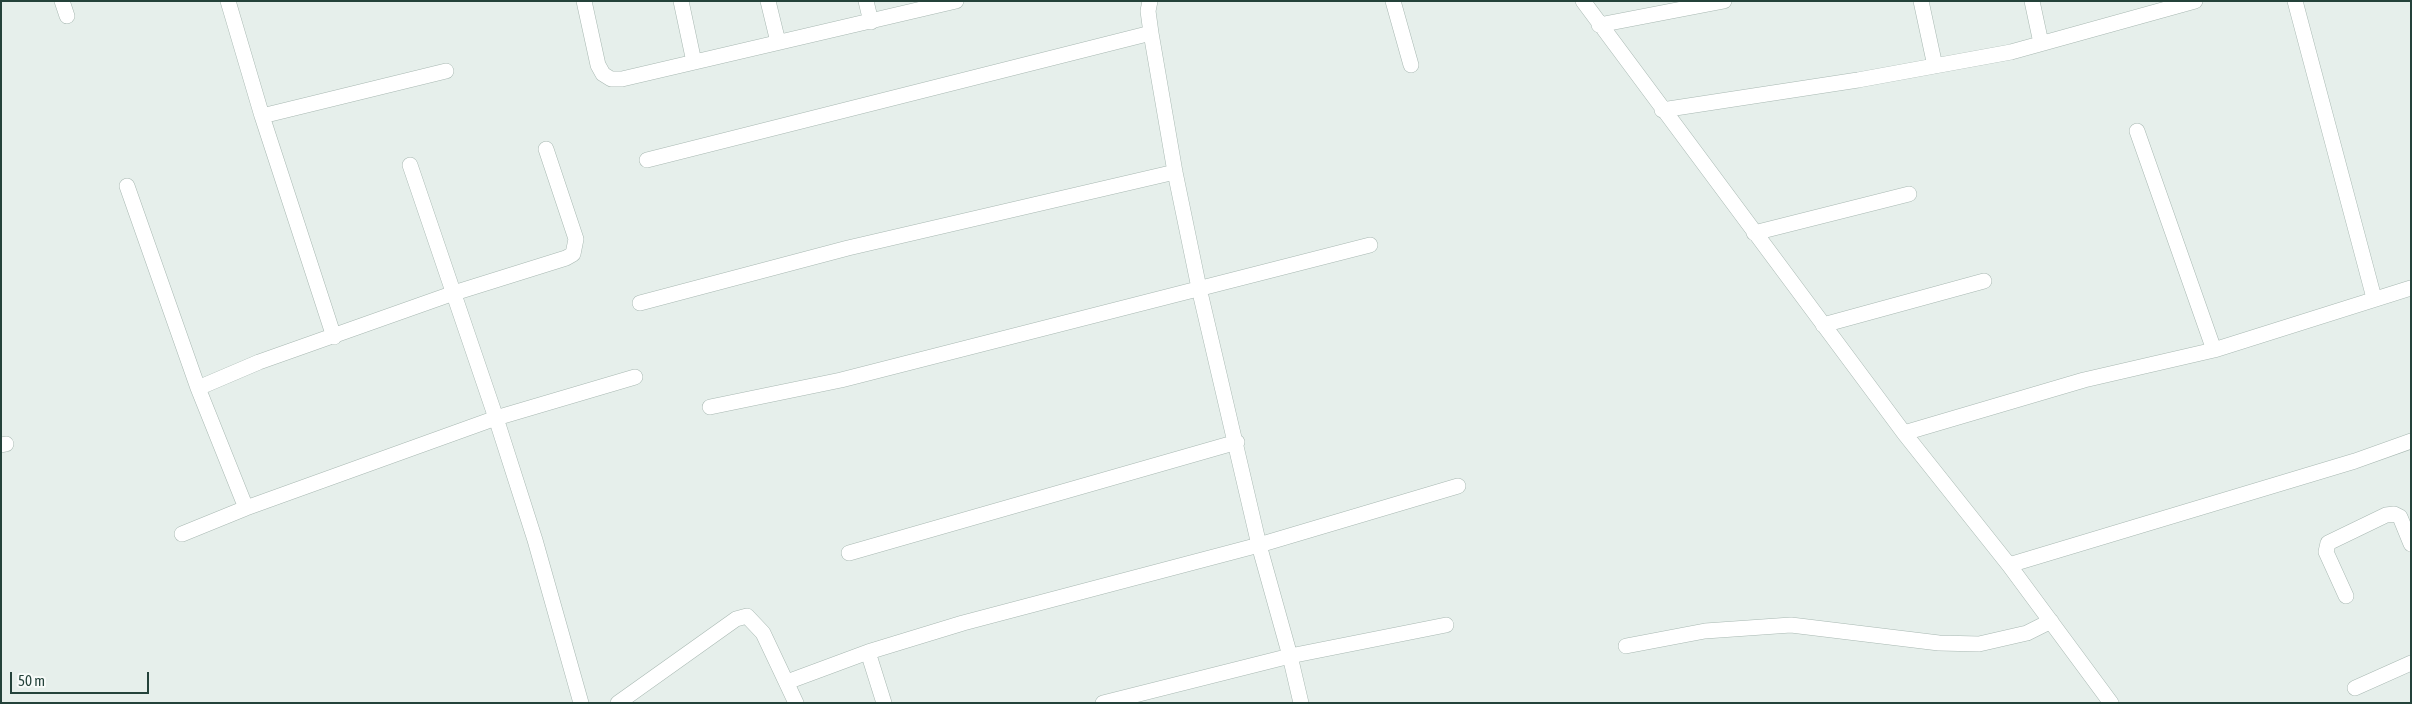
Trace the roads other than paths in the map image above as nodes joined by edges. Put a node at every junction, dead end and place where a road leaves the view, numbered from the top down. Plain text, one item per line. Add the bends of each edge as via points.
1 (62, 1) edge
2 (228, 1) edge
3 (584, 1) edge
4 (681, 1) edge
5 (768, 1) edge
6 (866, 1) edge
7 (956, 1) edge
8 (1150, 1) edge
9 (1393, 1) edge
10 (1583, 1) edge
11 (1724, 1) edge
12 (1921, 1) edge
13 (2032, 1) edge
14 (2195, 1) edge
15 (2295, 1) edge
16 (67, 16) dead end
17 (871, 22) junction
18 (1599, 25) junction
19 (1151, 33) junction
20 (778, 42) junction
21 (2041, 43) junction
22 (694, 62) junction
23 (1411, 65) dead end
24 (1935, 66) junction
25 (446, 71) dead end
26 (1662, 110) junction
27 (262, 116) junction
28 (2138, 131) dead end
29 (546, 149) dead end
30 (646, 160) dead end
31 (410, 165) dead end
32 (1175, 172) junction
33 (127, 186) dead end
34 (1909, 194) dead end
35 (1754, 233) junction
36 (1370, 245) dead end
37 (1984, 281) dead end
38 (1199, 288) junction
39 (2411, 288) edge
40 (454, 292) junction
41 (2374, 298) junction
42 (640, 303) dead end
43 (1823, 325) junction
44 (334, 337) junction
45 (2214, 350) junction
46 (635, 377) dead end
47 (198, 388) junction
48 (710, 408) dead end
49 (496, 418) junction
50 (1904, 433) junction
51 (2411, 441) edge
52 (1237, 442) junction
53 (1458, 486) dead end
54 (246, 508) junction
55 (182, 534) dead end
56 (2411, 544) edge
57 (1259, 545) junction
58 (850, 553) dead end
59 (2009, 565) junction
60 (2346, 596) dead end
61 (2050, 621) junction
62 (1446, 625) dead end
63 (1626, 646) dead end
64 (868, 652) junction
65 (1290, 656) junction
66 (2411, 663) edge
67 (787, 682) junction
68 (2355, 688) dead end
69 (581, 703) edge
70 (618, 703) edge
71 (796, 703) edge
72 (884, 703) edge
73 (1103, 703) edge
74 (1301, 703) edge
75 (2111, 703) edge

1 - 16 street
2 - 27 street
3 - 22 street via 598,65 611,80
4 - 22 street
5 - 20 street
6 - 17 street
7 - 17 street
8 - 19 street
9 - 23 street
10 - 18 street
11 - 18 street
12 - 24 street
13 - 21 street
14 - 21 street
15 - 41 street
17 - 20 street
18 - 26 street
19 - 30 street
19 - 32 street
20 - 22 street
21 - 24 street
24 - 26 street
25 - 27 street
26 - 35 street
27 - 44 street
28 - 45 street
29 - 40 street via 576,240 573,254
31 - 40 street
32 - 38 street
32 - 42 street via 848,248
33 - 47 street
34 - 35 street
35 - 43 street
36 - 38 street
37 - 43 street
38 - 48 street via 841,380
38 - 52 street
39 - 41 street
40 - 44 street
40 - 49 street
41 - 45 street
43 - 50 street
44 - 47 street via 259,362
45 - 50 street via 2084,380
46 - 49 street
47 - 54 street
49 - 54 street
49 - 69 street via 535,540
50 - 59 street
51 - 59 street via 2355,461
52 - 57 street
52 - 58 street
53 - 57 street
54 - 55 street
56 - 60 street via 2400,517 2394,514 2328,543 2326,552
57 - 64 street via 963,623
57 - 65 street
59 - 61 street
61 - 63 street via 2028,633 1979,644 1939,643 1791,625 1704,632
61 - 75 street
62 - 65 street
64 - 67 street
64 - 72 street
65 - 73 street
65 - 74 street
66 - 68 street
67 - 70 street via 763,633 747,616 736,619
67 - 71 street

